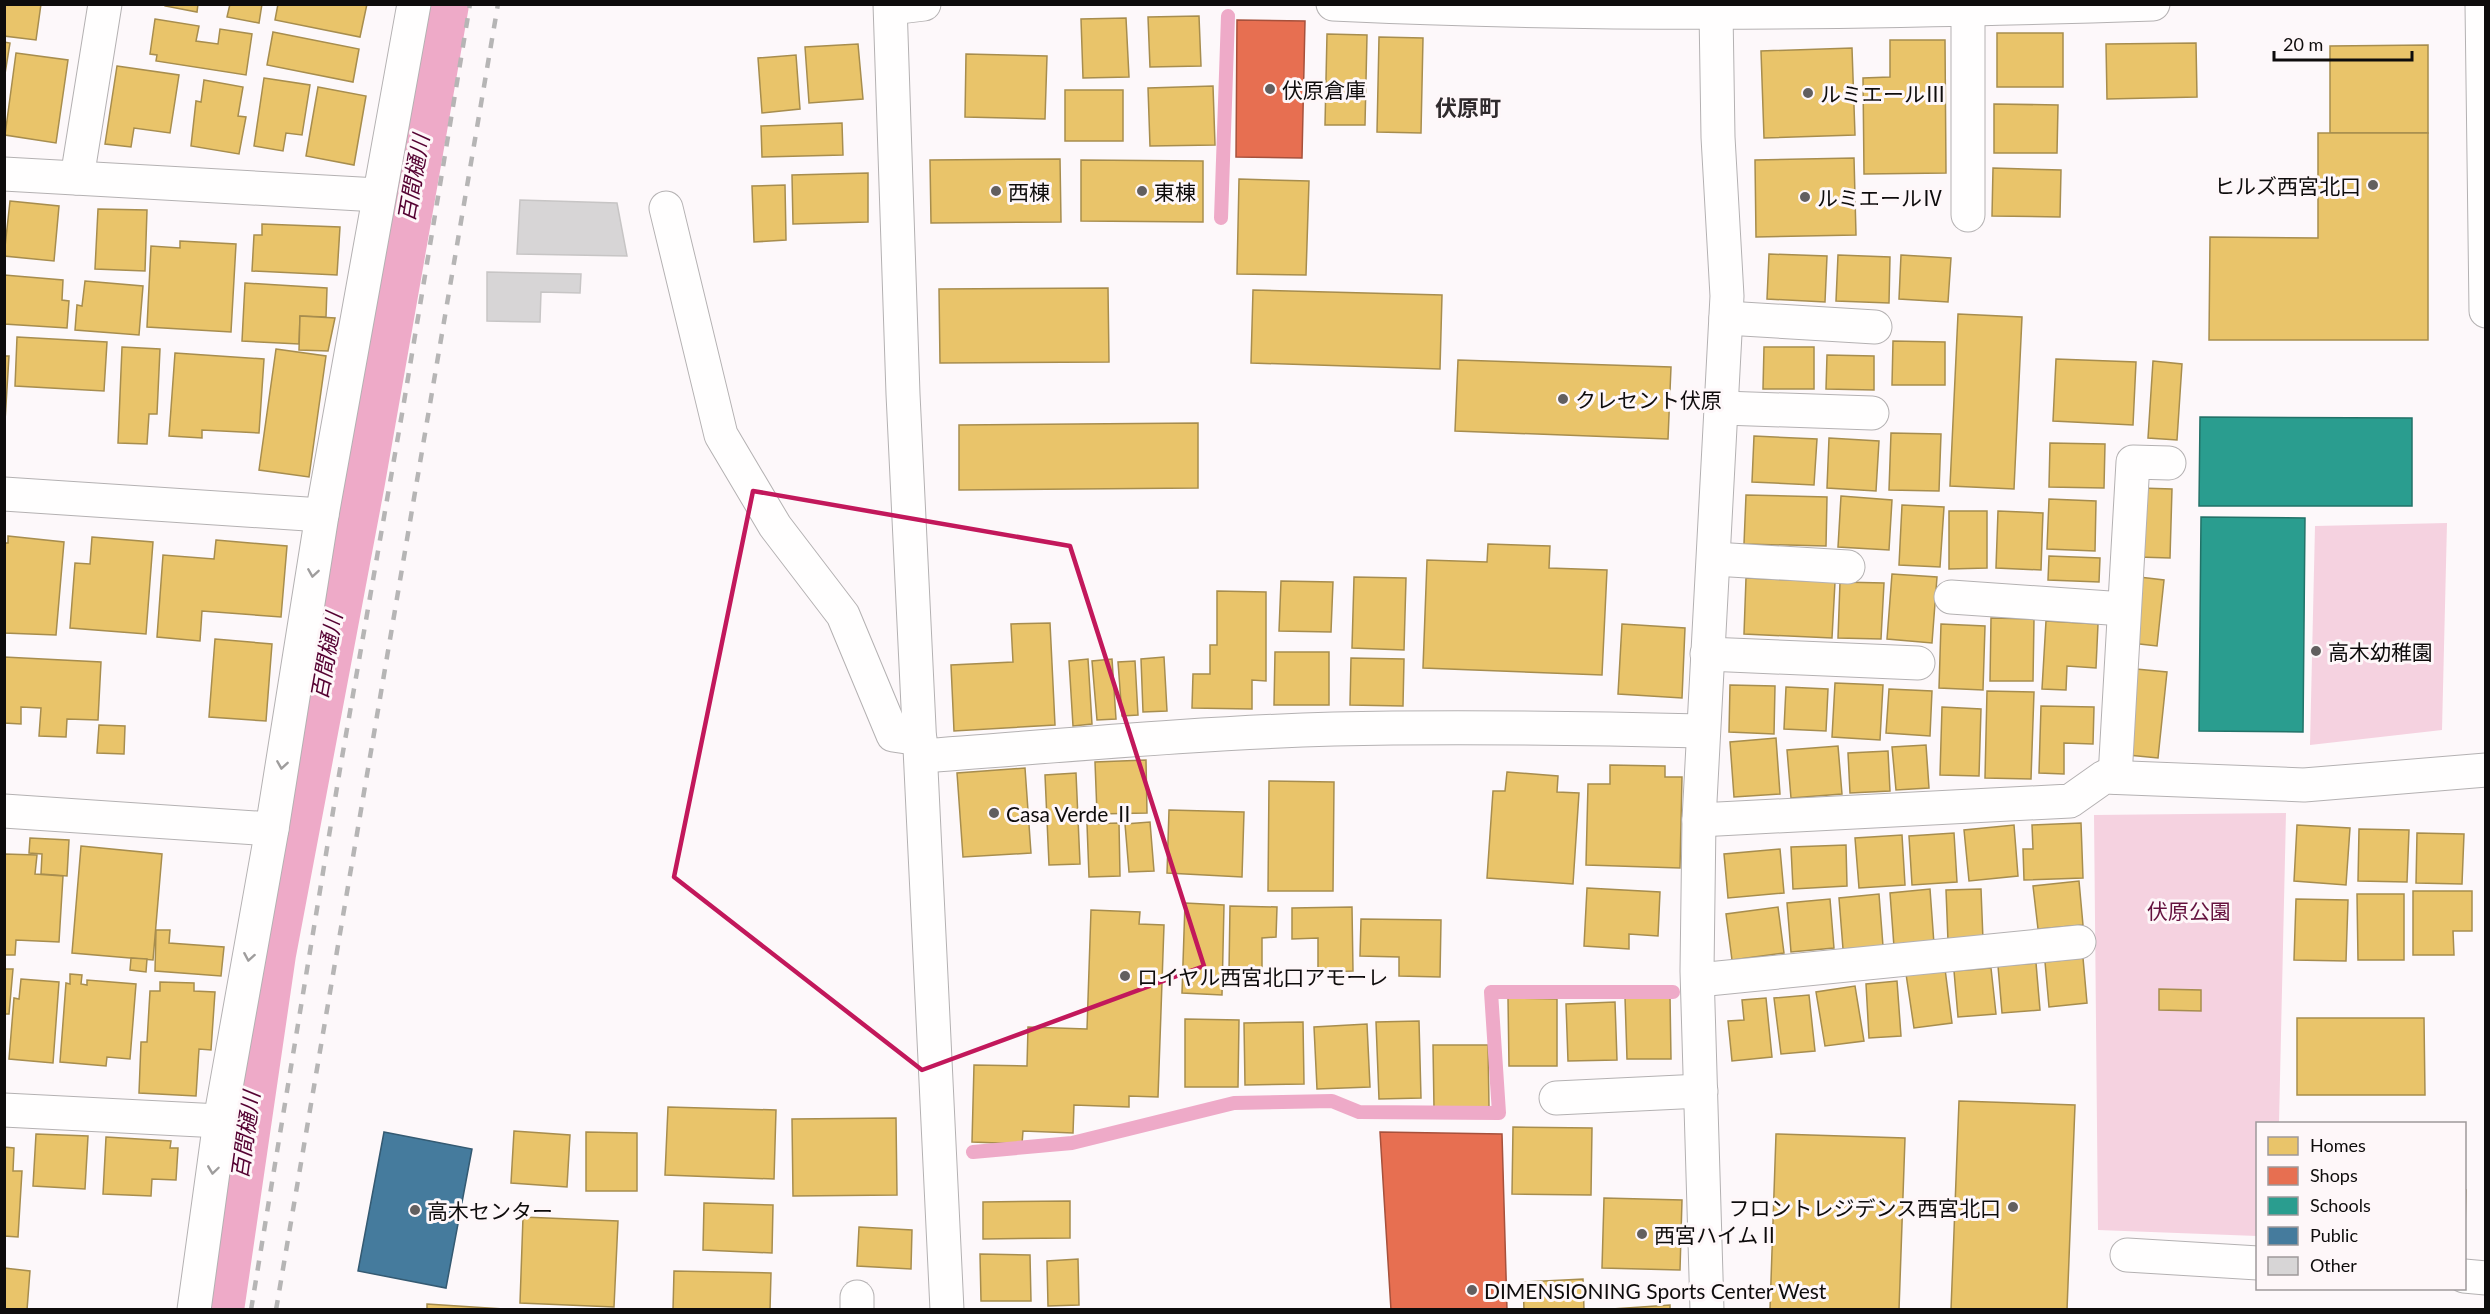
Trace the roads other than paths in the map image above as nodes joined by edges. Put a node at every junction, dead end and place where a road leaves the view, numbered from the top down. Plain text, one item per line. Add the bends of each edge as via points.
1 (105, 4) edge
2 (414, 4) edge
3 (924, 4) edge
4 (1333, 4) edge
5 (2153, 4) edge
6 (2482, 4) edge
7 (890, 6) edge
8 (1968, 9) junction
9 (1716, 11) junction
10 (4, 174) edge
11 (77, 178) junction
12 (378, 195) junction
13 (666, 208) dead end
14 (1968, 216) dead end
15 (2486, 311) edge
16 (1726, 318) junction
17 (1875, 327) dead end
18 (1723, 408) junction
19 (1872, 413) dead end
20 (2169, 463) dead end
21 (4, 495) edge
22 (322, 515) junction
23 (1714, 559) junction
24 (1848, 567) dead end
25 (1952, 597) dead end
26 (2124, 609) junction
27 (1707, 654) junction
28 (1918, 663) dead end
29 (1702, 731) junction
30 (921, 748) junction
31 (2486, 770) edge
32 (2115, 777) junction
33 (4, 811) edge
34 (1699, 820) junction
35 (272, 829) junction
36 (2079, 942) dead end
37 (1698, 980) junction
38 (1701, 1091) junction
39 (1556, 1098) dead end
40 (4, 1110) edge
41 (220, 1121) junction
42 (2127, 1254) dead end
43 (2256, 1263) edge
44 (2466, 1276) edge
45 (2486, 1278) edge
46 (194, 1310) edge
47 (947, 1310) edge
48 (1707, 1310) edge

1 - 11 street
2 - 12 street
3 - 7 street
4 - 9 street via 1519,11
5 - 8 street
6 - 15 street
7 - 30 street via 903,394
8 - 9 street
8 - 14 street
9 - 16 street
10 - 11 street
11 - 12 street
12 - 22 street
13 - 30 street via 722,435 775,526 843,615 893,735
16 - 17 street
16 - 18 street
18 - 19 street
18 - 23 street
20 - 26 street via 2133,462
21 - 22 street
22 -> 35 street
23 - 24 street
23 - 27 street
25 - 26 street
26 - 32 street
27 - 28 street
27 - 29 street
29 - 30 street via 1332,729
29 - 34 street
30 - 47 street
31 - 32 street via 2304,786
32 - 34 street via 2104,777 2070,801
33 - 35 street
34 - 37 street
35 -> 41 street
36 - 37 street
37 - 38 street
38 - 39 street
38 - 48 street
40 - 41 street
41 -> 46 street
42 - 43 street
44 - 45 street

